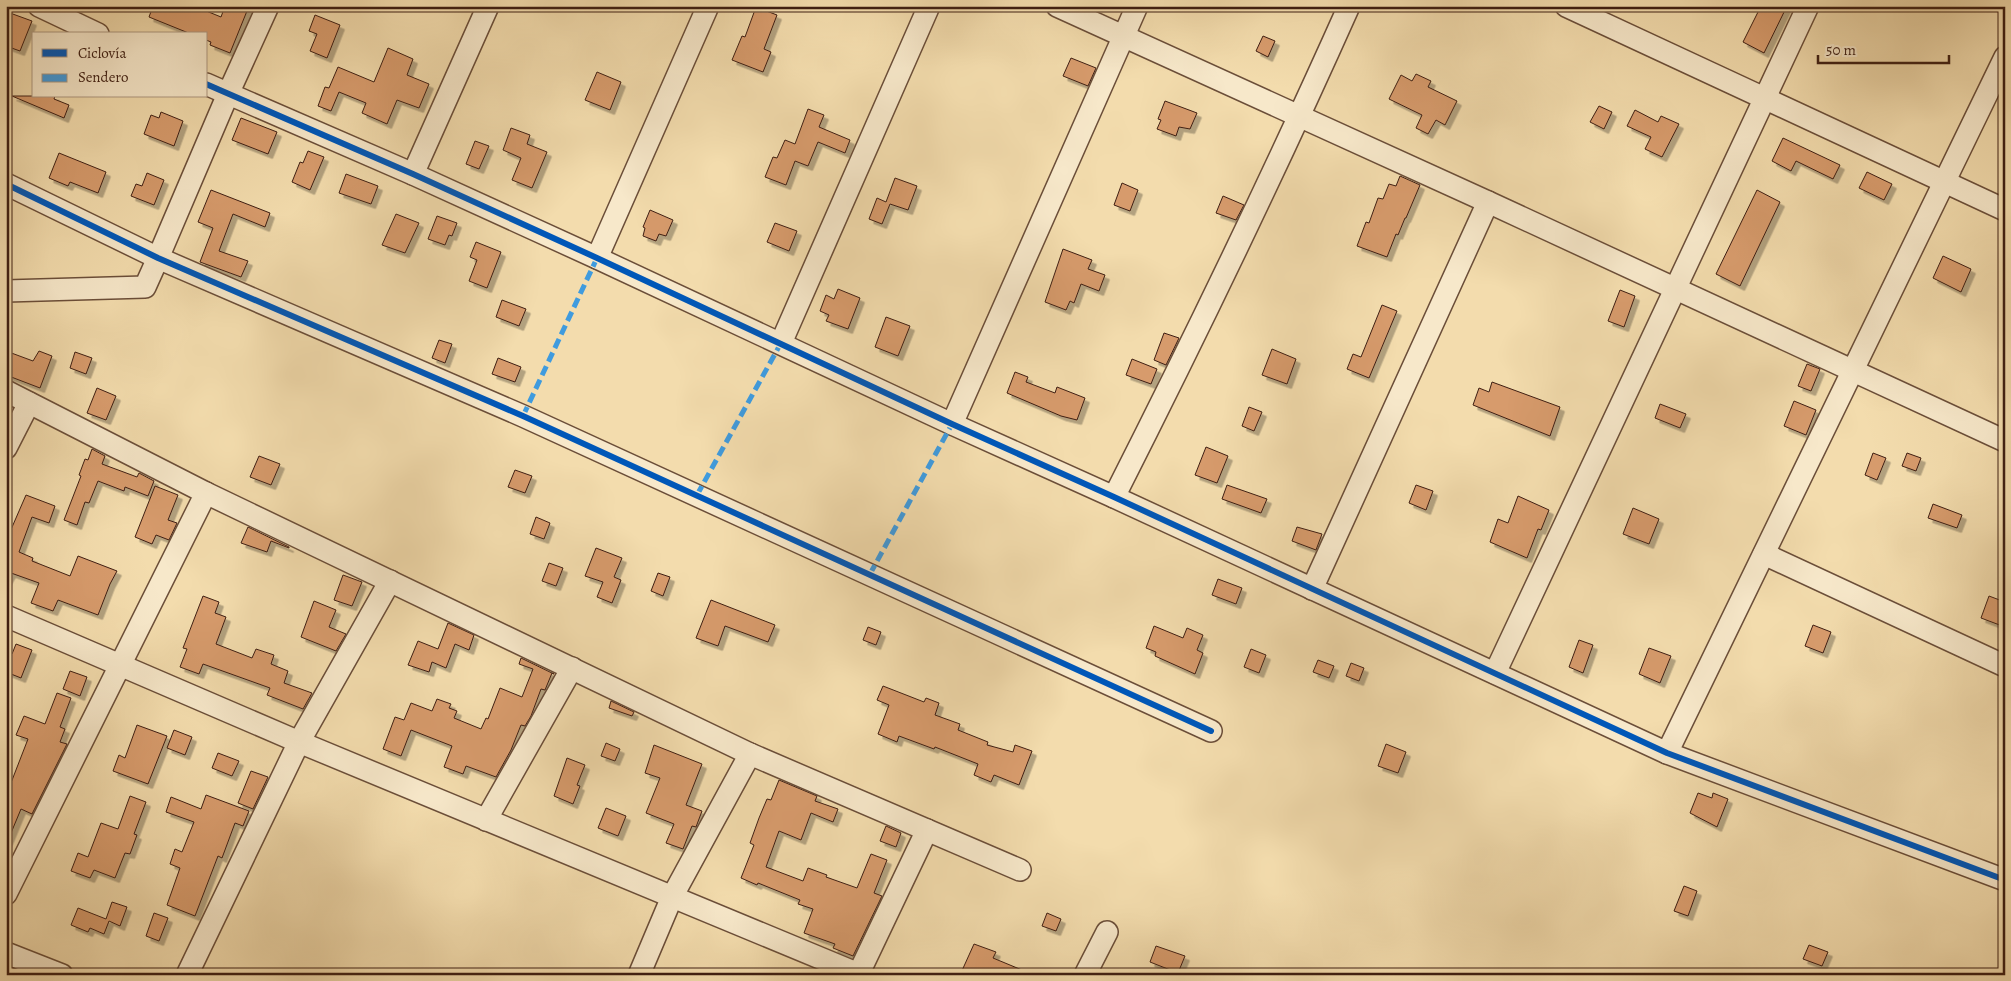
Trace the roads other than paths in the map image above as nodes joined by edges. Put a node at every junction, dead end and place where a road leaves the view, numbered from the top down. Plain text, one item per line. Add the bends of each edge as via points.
1 (268, 6) edge
2 (488, 6) edge
3 (708, 6) edge
4 (929, 6) edge
5 (1057, 6) edge
6 (1137, 6) edge
7 (1349, 6) edge
8 (1566, 6) edge
9 (1808, 6) edge
10 (46, 8) edge
11 (94, 32) edge
12 (1123, 36) junction
13 (2005, 57) edge
14 (208, 85) edge
15 (228, 94) junction
16 (1765, 99) junction
17 (1300, 116) junction
18 (413, 174) junction
19 (1944, 182) junction
20 (6, 184) edge
21 (1488, 202) junction
22 (2005, 210) edge
23 (158, 258) junction
24 (597, 258) junction
25 (1675, 289) junction
26 (6, 291) edge
27 (781, 343) junction
28 (1852, 371) junction
29 (6, 392) edge
30 (29, 403) junction
31 (952, 424) junction
32 (2005, 441) edge
33 (6, 448) edge
34 (206, 493) junction
35 (1114, 497) junction
36 (1764, 554) junction
37 (390, 581) junction
38 (1312, 588) junction
39 (6, 616) edge
40 (119, 665) junction
41 (2005, 666) edge
42 (572, 668) junction
43 (1496, 673) junction
44 (1211, 731) dead end
45 (299, 742) junction
46 (1667, 753) junction
47 (750, 754) junction
48 (486, 820) junction
49 (927, 830) junction
50 (1020, 870) dead end
51 (2005, 880) edge
52 (6, 894) edge
53 (672, 897) junction
54 (1107, 932) dead end
55 (6, 953) edge
56 (859, 974) edge
57 (62, 975) edge
58 (187, 975) edge
59 (639, 975) edge
60 (1085, 975) edge

1 - 15 street
2 - 18 street
3 - 24 street
4 - 27 street
5 - 12 street
6 - 12 street
7 - 17 street
8 - 16 street
9 - 16 street
10 - 11 street
12 - 17 street
12 - 31 street
13 - 19 street
14 - 15 street
15 - 18 street
15 - 23 street
16 - 19 street
16 - 25 street
17 - 21 street
17 - 35 street via 1204,321
18 - 24 street
19 - 22 street
19 - 28 street
20 - 23 street
21 - 25 street
21 - 38 street
23 - 26 street via 144,287
23 - 44 street via 523,416
24 - 27 street
25 - 28 street
25 - 43 street
27 - 31 street
28 - 32 street
28 - 36 street
29 - 30 street
30 - 33 street
30 - 34 street
31 - 35 street
34 - 37 street
34 - 40 street
35 - 38 street
36 - 41 street
36 - 46 street
37 - 42 street
37 - 45 street
38 - 43 street
39 - 40 street
40 - 45 street
40 - 52 street
42 - 47 street
42 - 48 street
43 - 46 street
45 - 48 street
45 - 58 street
46 - 51 street
47 - 49 street
47 - 53 street
48 - 53 street
49 - 50 street
49 - 56 street
53 - 56 street
53 - 59 street
54 - 60 street
55 - 57 street

